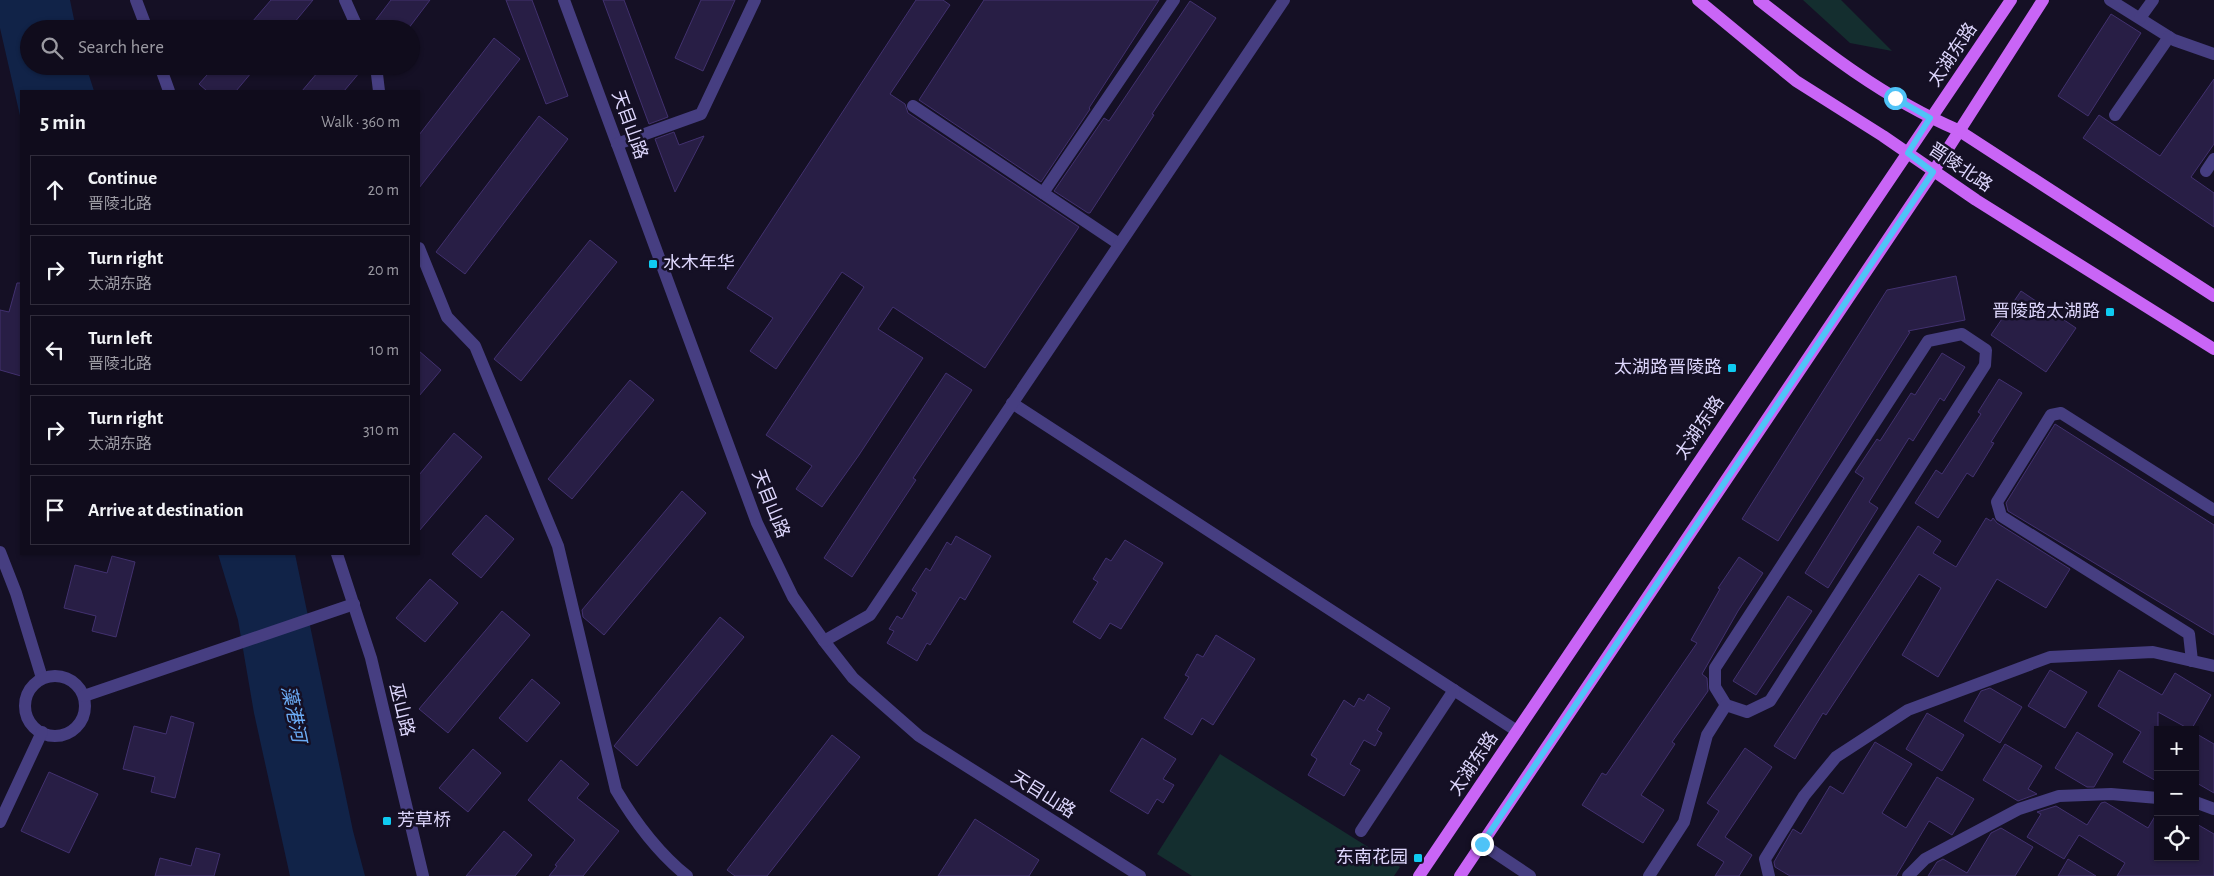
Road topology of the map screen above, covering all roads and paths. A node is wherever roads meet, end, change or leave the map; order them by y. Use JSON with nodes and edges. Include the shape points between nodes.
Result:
{"nodes":[{"id":1,"x":136,"y":0,"type":"edge"},
{"id":2,"x":345,"y":0,"type":"edge"},
{"id":3,"x":564,"y":0,"type":"edge"},
{"id":4,"x":754,"y":0,"type":"edge"},
{"id":5,"x":1174,"y":0,"type":"edge"},
{"id":6,"x":1284,"y":0,"type":"edge"},
{"id":7,"x":1698,"y":0,"type":"edge"},
{"id":8,"x":1758,"y":0,"type":"edge"},
{"id":9,"x":2011,"y":0,"type":"edge"},
{"id":10,"x":2043,"y":0,"type":"edge"},
{"id":11,"x":2110,"y":0,"type":"edge"},
{"id":12,"x":2153,"y":0,"type":"edge"},
{"id":13,"x":2140,"y":18,"type":"junction"},
{"id":14,"x":144,"y":20,"type":"edge"},
{"id":15,"x":354,"y":20,"type":"edge"},
{"id":16,"x":2169,"y":37,"type":"junction"},
{"id":17,"x":2214,"y":54,"type":"edge"},
{"id":18,"x":163,"y":75,"type":"edge"},
{"id":19,"x":377,"y":75,"type":"edge"},
{"id":20,"x":169,"y":90,"type":"edge"},
{"id":21,"x":379,"y":90,"type":"edge"},
{"id":22,"x":913,"y":106,"type":"dead end"},
{"id":23,"x":2115,"y":115,"type":"dead end"},
{"id":24,"x":1930,"y":118,"type":"junction"},
{"id":25,"x":1958,"y":130,"type":"junction"},
{"id":26,"x":617,"y":144,"type":"junction"},
{"id":27,"x":1908,"y":153,"type":"junction"},
{"id":28,"x":2214,"y":159,"type":"edge"},
{"id":29,"x":1933,"y":172,"type":"junction"},
{"id":30,"x":2206,"y":172,"type":"dead end"},
{"id":31,"x":1043,"y":193,"type":"junction"},
{"id":32,"x":1119,"y":244,"type":"junction"},
{"id":33,"x":420,"y":250,"type":"edge"},
{"id":34,"x":2214,"y":296,"type":"edge"},
{"id":35,"x":2214,"y":349,"type":"edge"},
{"id":36,"x":1012,"y":403,"type":"junction"},
{"id":37,"x":2214,"y":510,"type":"edge"},
{"id":38,"x":0,"y":552,"type":"edge"},
{"id":39,"x":338,"y":555,"type":"edge"},
{"id":40,"x":354,"y":604,"type":"junction"},
{"id":41,"x":824,"y":641,"type":"junction"},
{"id":42,"x":2192,"y":661,"type":"junction"},
{"id":43,"x":2214,"y":666,"type":"edge"},
{"id":44,"x":42,"y":678,"type":"junction"},
{"id":45,"x":1454,"y":690,"type":"junction"},
{"id":46,"x":84,"y":696,"type":"junction"},
{"id":47,"x":1726,"y":705,"type":"junction"},
{"id":48,"x":1517,"y":731,"type":"junction"},
{"id":49,"x":42,"y":732,"type":"junction"},
{"id":50,"x":2154,"y":798,"type":"edge"},
{"id":51,"x":2199,"y":803,"type":"edge"},
{"id":52,"x":2214,"y":809,"type":"edge"},
{"id":53,"x":0,"y":822,"type":"edge"},
{"id":54,"x":1361,"y":831,"type":"dead end"},
{"id":55,"x":1482,"y":844,"type":"junction"},
{"id":56,"x":423,"y":876,"type":"edge"},
{"id":57,"x":686,"y":876,"type":"edge"},
{"id":58,"x":1140,"y":876,"type":"edge"},
{"id":59,"x":1419,"y":876,"type":"edge"},
{"id":60,"x":1460,"y":876,"type":"edge"},
{"id":61,"x":1530,"y":876,"type":"edge"},
{"id":62,"x":1649,"y":876,"type":"edge"},
{"id":63,"x":1769,"y":876,"type":"edge"},
{"id":64,"x":1908,"y":876,"type":"edge"}],
"edges":[{"from":1,"to":14,"type":"street"},
{"from":2,"to":15,"type":"street"},
{"from":3,"to":26,"type":"street","name":"天目山路"},
{"from":4,"to":26,"type":"street","via":[[700,114]]},
{"from":5,"to":31,"type":"street"},
{"from":6,"to":32,"type":"street"},
{"from":7,"to":27,"type":"main road","name":"晋陵北路","via":[[1796,81]]},
{"from":8,"to":24,"type":"main road","name":"晋陵北路","via":[[1895,98]]},
{"from":9,"to":24,"type":"main road","name":"太湖东路"},
{"from":10,"to":25,"type":"main road"},
{"from":11,"to":13,"type":"street"},
{"from":12,"to":13,"type":"street"},
{"from":13,"to":16,"type":"street"},
{"from":16,"to":17,"type":"street"},
{"from":16,"to":23,"type":"street"},
{"from":18,"to":20,"type":"street"},
{"from":19,"to":21,"type":"street"},
{"from":22,"to":31,"type":"street"},
{"from":24,"to":25,"type":"main road","name":"晋陵北路"},
{"from":24,"to":27,"type":"main road","name":"太湖东路"},
{"from":25,"to":29,"type":"main road"},
{"from":25,"to":34,"type":"main road","name":"晋陵北路"},
{"from":26,"to":41,"type":"street","name":"天目山路","via":[[757,523],[793,597]]},
{"from":27,"to":29,"type":"main road","name":"晋陵北路"},
{"from":27,"to":48,"type":"main road","name":"太湖东路"},
{"from":28,"to":30,"type":"street"},
{"from":29,"to":35,"type":"main road","name":"晋陵北路"},
{"from":29,"to":55,"type":"main road"},
{"from":31,"to":32,"type":"street"},
{"from":32,"to":36,"type":"street"},
{"from":33,"to":57,"type":"street","via":[[447,317],[475,346],[558,546],[616,790],[637,824]]},
{"from":36,"to":41,"type":"street","via":[[870,615]]},
{"from":36,"to":45,"type":"street"},
{"from":37,"to":42,"type":"street","via":[[2061,413],[2051,414],[1997,502],[2000,516],[2190,634]]},
{"from":38,"to":44,"type":"street"},
{"from":39,"to":40,"type":"street","name":"巫山路"},
{"from":40,"to":46,"type":"street"},
{"from":40,"to":56,"type":"street","name":"巫山路"},
{"from":41,"to":58,"type":"street","name":"天目山路","via":[[853,678],[919,736]]},
{"from":42,"to":43,"type":"street"},
{"from":42,"to":63,"type":"street","via":[[2152,652],[2050,656],[1908,710],[1836,757],[1804,796],[1765,859]]},
{"from":44,"to":46,"type":"street","via":[[62,676],[79,687]]},
{"from":44,"to":49,"type":"street","via":[[30,691],[25,708],[28,719]]},
{"from":45,"to":48,"type":"street"},
{"from":45,"to":54,"type":"street"},
{"from":46,"to":49,"type":"street","via":[[85,709],[72,731],[59,735]]},
{"from":47,"to":47,"type":"street","via":[[1747,712],[1770,701],[1985,365],[1986,350],[1962,334],[1928,341],[1715,668],[1715,687]]},
{"from":47,"to":62,"type":"street","via":[[1707,735],[1684,822]]},
{"from":48,"to":59,"type":"main road","name":"太湖东路"},
{"from":49,"to":53,"type":"street"},
{"from":50,"to":64,"type":"street","via":[[2111,794],[2051,798],[2019,809],[1925,859]]},
{"from":51,"to":52,"type":"street"},
{"from":55,"to":60,"type":"main road"},
{"from":55,"to":61,"type":"street"}]}
